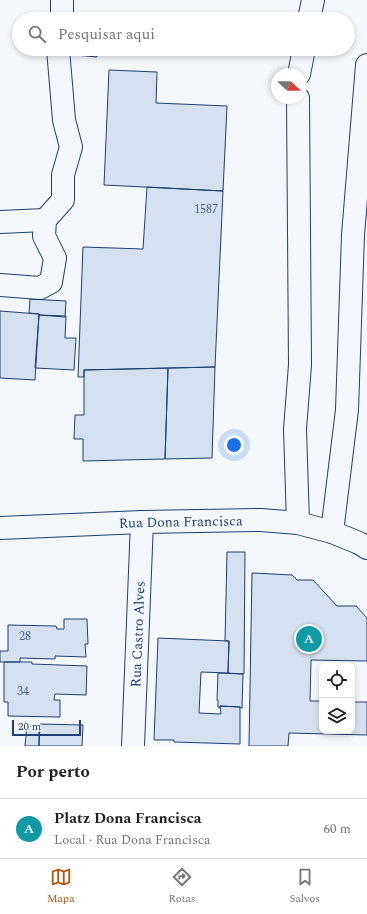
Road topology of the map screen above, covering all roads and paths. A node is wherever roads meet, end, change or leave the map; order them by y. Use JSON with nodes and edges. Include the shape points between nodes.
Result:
{"nodes":[{"id":1,"x":62,"y":0,"type":"edge"},
{"id":2,"x":312,"y":0,"type":"edge"},
{"id":3,"x":62,"y":12,"type":"edge"},
{"id":4,"x":310,"y":12,"type":"edge"},
{"id":5,"x":59,"y":56,"type":"edge"},
{"id":6,"x":303,"y":56,"type":"edge"},
{"id":7,"x":367,"y":65,"type":"edge"},
{"id":8,"x":301,"y":68,"type":"edge"},
{"id":9,"x":298,"y":104,"type":"edge"},
{"id":10,"x":45,"y":220,"type":"junction"},
{"id":11,"x":0,"y":222,"type":"edge"},
{"id":12,"x":0,"y":285,"type":"edge"},
{"id":13,"x":142,"y":522,"type":"junction"},
{"id":14,"x":298,"y":523,"type":"junction"},
{"id":15,"x":0,"y":528,"type":"edge"},
{"id":16,"x":332,"y":532,"type":"junction"},
{"id":17,"x":364,"y":547,"type":"edge"},
{"id":18,"x":133,"y":746,"type":"edge"}],
"edges":[{"from":1,"to":3,"type":"main road"},
{"from":2,"to":4,"type":"main road"},
{"from":5,"to":10,"type":"main road","via":[[64,120],[72,147],[63,175],[63,200]]},
{"from":6,"to":8,"type":"main road"},
{"from":7,"to":16,"type":"main road","via":[[353,235],[347,410]]},
{"from":9,"to":14,"type":"main road","via":[[300,365],[295,428]]},
{"from":10,"to":11,"type":"main road"},
{"from":10,"to":12,"type":"main road","via":[[44,236],[55,258],[51,282],[40,288]]},
{"from":13,"to":14,"type":"main road","name":"Rua Dona Francisca","via":[[261,520]]},
{"from":13,"to":15,"type":"main road","name":"Rua Dona Francisca"},
{"from":13,"to":18,"type":"main road","name":"Rua Castro Alves"},
{"from":14,"to":16,"type":"main road","name":"Rua Dona Francisca"},
{"from":16,"to":17,"type":"main road","name":"Rua Dona Francisca"}]}
